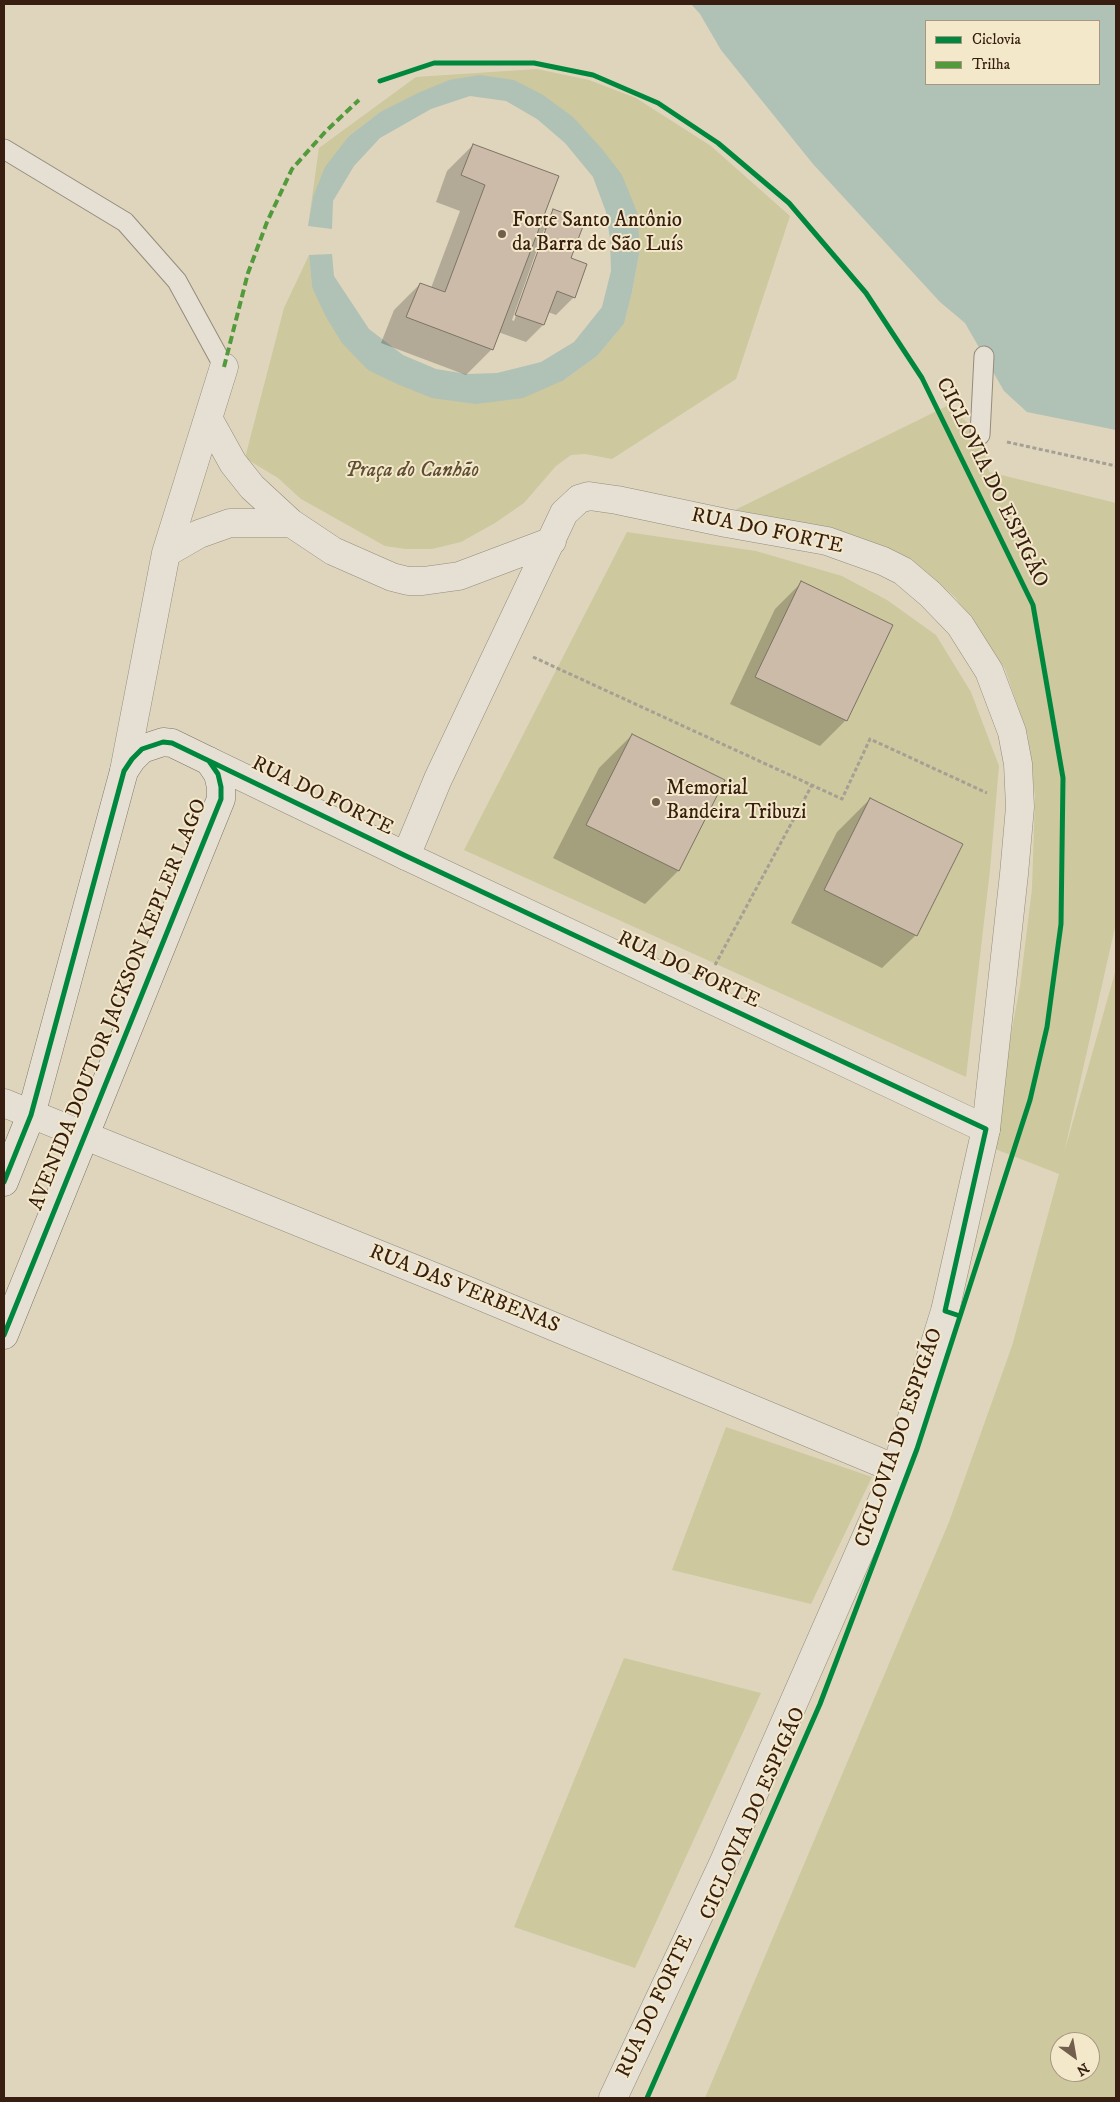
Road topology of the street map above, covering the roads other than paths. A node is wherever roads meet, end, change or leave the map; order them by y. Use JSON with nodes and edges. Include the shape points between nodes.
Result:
{"nodes":[{"id":1,"x":4,"y":148,"type":"edge"},
{"id":2,"x":984,"y":356,"type":"dead end"},
{"id":3,"x":224,"y":367,"type":"joint"},
{"id":4,"x":208,"y":418,"type":"junction"},
{"id":5,"x":980,"y":435,"type":"road end"},
{"id":6,"x":291,"y":523,"type":"junction"},
{"id":7,"x":552,"y":541,"type":"junction"},
{"id":8,"x":166,"y":553,"type":"junction"},
{"id":9,"x":209,"y":761,"type":"junction"},
{"id":10,"x":124,"y":771,"type":"junction"},
{"id":11,"x":406,"y":856,"type":"junction"},
{"id":12,"x":4,"y":1103,"type":"edge"},
{"id":13,"x":31,"y":1115,"type":"junction"},
{"id":14,"x":986,"y":1129,"type":"junction"},
{"id":15,"x":83,"y":1137,"type":"junction"},
{"id":16,"x":4,"y":1182,"type":"edge"},
{"id":17,"x":4,"y":1335,"type":"edge"},
{"id":18,"x":896,"y":1469,"type":"junction"},
{"id":19,"x":613,"y":2098,"type":"edge"}],
"edges":[{"from":1,"to":3,"type":"lane","via":[[125,222],[177,281]]},
{"from":2,"to":5,"type":"lane"},
{"from":3,"to":4,"type":"street","name":"AVENIDA DOUTOR JACKSON KEPLER LAGO"},
{"from":4,"to":6,"type":"street","via":[[233,463]]},
{"from":4,"to":8,"type":"street","name":"AVENIDA DOUTOR JACKSON KEPLER LAGO"},
{"from":6,"to":7,"type":"street","via":[[333,551],[408,581],[459,576]]},
{"from":6,"to":8,"type":"street","via":[[230,523],[199,534]]},
{"from":7,"to":11,"type":"street","name":"RUA DO FORTE","via":[[438,779]]},
{"from":7,"to":14,"type":"street","name":"RUA DO FORTE","via":[[564,514],[579,499],[589,496],[827,541],[903,571],[960,625],[989,671],[1012,732],[1018,764],[1020,807]]},
{"from":8,"to":10,"type":"street","name":"AVENIDA DOUTOR JACKSON KEPLER LAGO"},
{"from":9,"to":10,"type":"street","name":"AVENIDA DOUTOR JACKSON KEPLER LAGO","via":[[172,743],[163,742],[142,749]]},
{"from":9,"to":11,"type":"street","name":"RUA DO FORTE"},
{"from":9,"to":15,"type":"street","name":"AVENIDA DOUTOR JACKSON KEPLER LAGO","via":[[218,774],[221,798]]},
{"from":10,"to":13,"type":"street","name":"AVENIDA DOUTOR JACKSON KEPLER LAGO"},
{"from":11,"to":14,"type":"street","name":"RUA DO FORTE"},
{"from":12,"to":13,"type":"street","name":"RUA DAS VERBENAS"},
{"from":13,"to":15,"type":"street","name":"RUA DAS VERBENAS"},
{"from":13,"to":16,"type":"street","name":"AVENIDA DOUTOR JACKSON KEPLER LAGO"},
{"from":14,"to":18,"type":"street","name":"RUA DO FORTE","via":[[945,1311]]},
{"from":15,"to":17,"type":"street","name":"AVENIDA DOUTOR JACKSON KEPLER LAGO"},
{"from":15,"to":18,"type":"street","name":"RUA DAS VERBENAS","via":[[442,1280]]},
{"from":18,"to":19,"type":"street","name":"RUA DO FORTE","via":[[722,1866]]}]}
